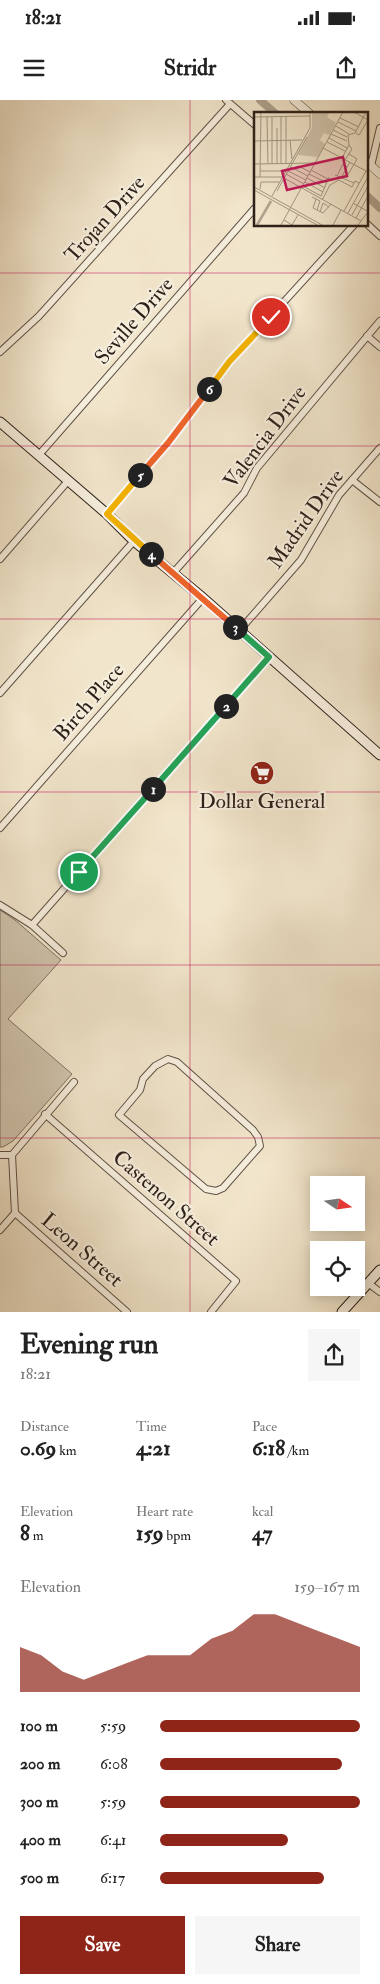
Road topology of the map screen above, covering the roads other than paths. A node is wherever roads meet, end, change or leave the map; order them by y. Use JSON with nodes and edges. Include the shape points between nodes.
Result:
{"nodes":[{"id":1,"x":294,"y":100,"type":"edge"},
{"id":2,"x":228,"y":102,"type":"edge"},
{"id":3,"x":308,"y":112,"type":"edge"},
{"id":4,"x":254,"y":124,"type":"edge"},
{"id":5,"x":380,"y":128,"type":"edge"},
{"id":6,"x":369,"y":164,"type":"edge"},
{"id":7,"x":380,"y":174,"type":"edge"},
{"id":8,"x":254,"y":209,"type":"edge"},
{"id":9,"x":368,"y":225,"type":"edge"},
{"id":10,"x":353,"y":226,"type":"edge"},
{"id":11,"x":380,"y":236,"type":"edge"},
{"id":12,"x":380,"y":321,"type":"edge"},
{"id":13,"x":367,"y":336,"type":"junction"},
{"id":14,"x":380,"y":347,"type":"edge"},
{"id":15,"x":0,"y":352,"type":"edge"},
{"id":16,"x":1,"y":424,"type":"edge"},
{"id":17,"x":380,"y":448,"type":"edge"},
{"id":18,"x":38,"y":456,"type":"junction"},
{"id":19,"x":352,"y":480,"type":"junction"},
{"id":20,"x":68,"y":481,"type":"junction"},
{"id":21,"x":380,"y":502,"type":"edge"},
{"id":22,"x":107,"y":514,"type":"junction"},
{"id":23,"x":134,"y":541,"type":"junction"},
{"id":24,"x":0,"y":559,"type":"edge"},
{"id":25,"x":174,"y":572,"type":"junction"},
{"id":26,"x":203,"y":598,"type":"junction"},
{"id":27,"x":239,"y":631,"type":"junction"},
{"id":28,"x":269,"y":657,"type":"junction"},
{"id":29,"x":0,"y":693,"type":"edge"},
{"id":30,"x":380,"y":755,"type":"edge"},
{"id":31,"x":0,"y":828,"type":"edge"},
{"id":32,"x":0,"y":905,"type":"edge"},
{"id":33,"x":32,"y":925,"type":"junction"},
{"id":34,"x":63,"y":954,"type":"dead end"},
{"id":35,"x":74,"y":1082,"type":"dead end"},
{"id":36,"x":45,"y":1114,"type":"junction"},
{"id":37,"x":119,"y":1115,"type":"joint"},
{"id":38,"x":0,"y":1155,"type":"edge"},
{"id":39,"x":12,"y":1155,"type":"junction"},
{"id":40,"x":15,"y":1213,"type":"junction"},
{"id":41,"x":0,"y":1230,"type":"edge"},
{"id":42,"x":380,"y":1270,"type":"edge"},
{"id":43,"x":368,"y":1283,"type":"junction"},
{"id":44,"x":380,"y":1292,"type":"edge"},
{"id":45,"x":127,"y":1312,"type":"edge"},
{"id":46,"x":211,"y":1312,"type":"edge"},
{"id":47,"x":342,"y":1312,"type":"edge"}],
"edges":[{"from":1,"to":3,"type":"street"},
{"from":2,"to":4,"type":"street"},
{"from":2,"to":15,"type":"street","name":"Trojan Drive","via":[[40,316]]},
{"from":5,"to":6,"type":"street"},
{"from":6,"to":7,"type":"street"},
{"from":8,"to":18,"type":"street","name":"Seville Drive"},
{"from":9,"to":11,"type":"street"},
{"from":10,"to":22,"type":"street","via":[[229,362],[168,443]]},
{"from":12,"to":13,"type":"street","name":"Valencia Drive"},
{"from":13,"to":14,"type":"street"},
{"from":13,"to":25,"type":"street","name":"Valencia Drive","via":[[257,468],[244,493]]},
{"from":16,"to":18,"type":"main road"},
{"from":17,"to":19,"type":"street","name":"Madrid Drive"},
{"from":18,"to":20,"type":"main road"},
{"from":19,"to":21,"type":"street"},
{"from":19,"to":27,"type":"street","name":"Madrid Drive","via":[[301,560]]},
{"from":20,"to":22,"type":"main road"},
{"from":20,"to":24,"type":"street"},
{"from":22,"to":23,"type":"main road"},
{"from":23,"to":25,"type":"main road"},
{"from":23,"to":29,"type":"street"},
{"from":25,"to":26,"type":"main road"},
{"from":26,"to":27,"type":"main road"},
{"from":26,"to":31,"type":"street","name":"Birch Place"},
{"from":27,"to":28,"type":"main road"},
{"from":28,"to":30,"type":"main road"},
{"from":28,"to":33,"type":"street"},
{"from":32,"to":33,"type":"street"},
{"from":33,"to":34,"type":"street"},
{"from":35,"to":36,"type":"street"},
{"from":36,"to":39,"type":"street"},
{"from":36,"to":46,"type":"street","name":"Castenon Street","via":[[236,1281]]},
{"from":37,"to":37,"type":"street","via":[[140,1090],[143,1079],[155,1066],[168,1060],[177,1062],[253,1130],[260,1146],[223,1188],[216,1191],[206,1189]]},
{"from":38,"to":39,"type":"street"},
{"from":39,"to":40,"type":"street"},
{"from":40,"to":41,"type":"street"},
{"from":40,"to":45,"type":"street","name":"Leon Street"},
{"from":42,"to":43,"type":"main road"},
{"from":43,"to":44,"type":"street"},
{"from":43,"to":47,"type":"main road"}]}
